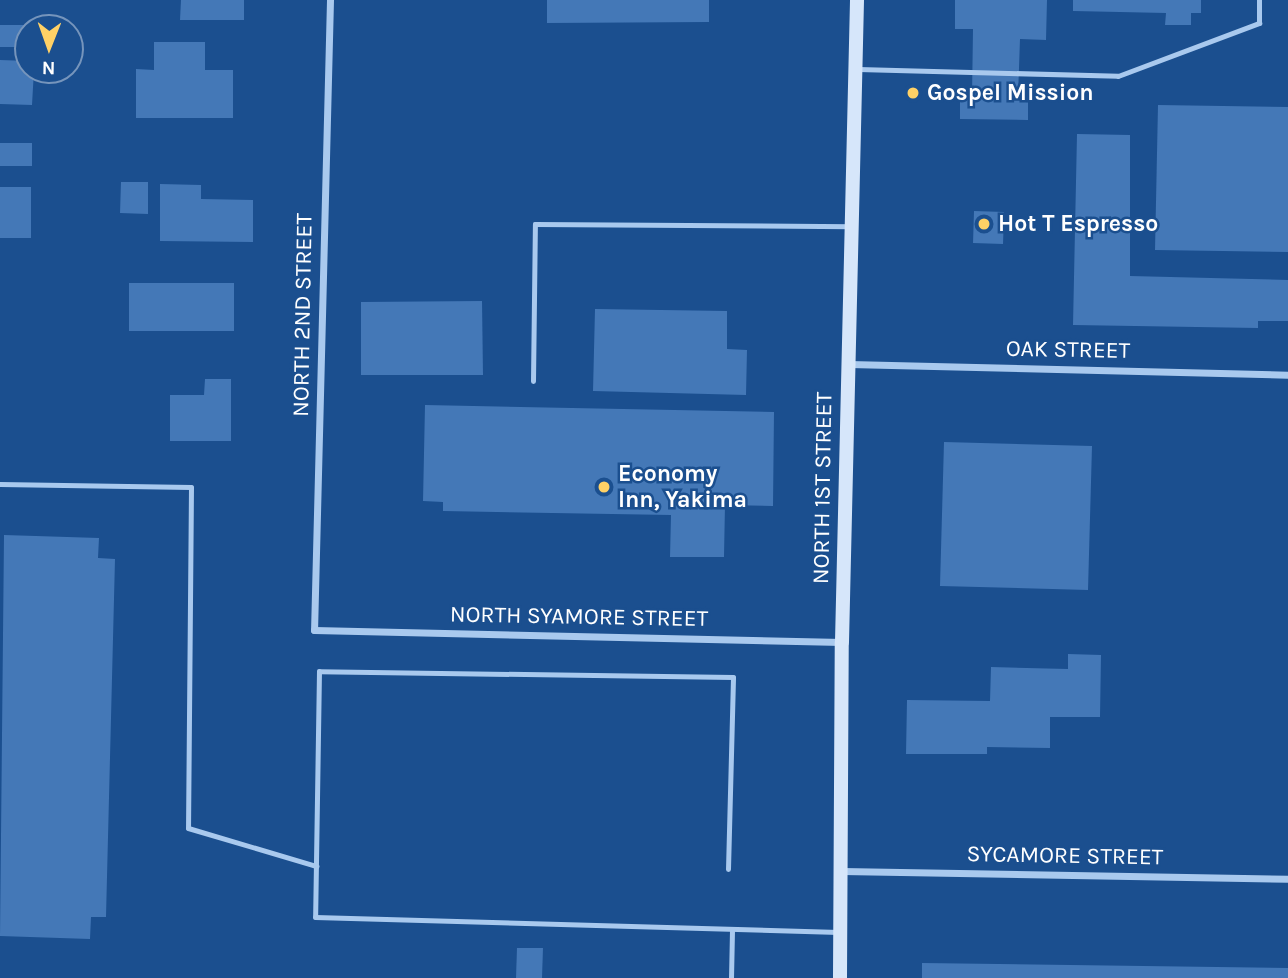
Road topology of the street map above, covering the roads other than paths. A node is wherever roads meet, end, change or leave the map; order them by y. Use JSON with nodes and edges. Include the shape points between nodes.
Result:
{"nodes":[{"id":1,"x":330,"y":0,"type":"edge"},
{"id":2,"x":857,"y":0,"type":"edge"},
{"id":3,"x":1259,"y":0,"type":"edge"},
{"id":4,"x":855,"y":69,"type":"junction"},
{"id":5,"x":851,"y":226,"type":"junction"},
{"id":6,"x":848,"y":365,"type":"junction"},
{"id":7,"x":1288,"y":375,"type":"edge"},
{"id":8,"x":533,"y":381,"type":"dead end"},
{"id":9,"x":0,"y":484,"type":"edge"},
{"id":10,"x":314,"y":630,"type":"joint"},
{"id":11,"x":842,"y":642,"type":"junction"},
{"id":12,"x":316,"y":866,"type":"junction"},
{"id":13,"x":728,"y":869,"type":"dead end"},
{"id":14,"x":842,"y":871,"type":"junction"},
{"id":15,"x":1288,"y":880,"type":"edge"},
{"id":16,"x":732,"y":929,"type":"junction"},
{"id":17,"x":842,"y":932,"type":"junction"},
{"id":18,"x":731,"y":978,"type":"edge"},
{"id":19,"x":840,"y":978,"type":"edge"}],
"edges":[{"from":1,"to":10,"type":"street","name":"NORTH 2ND STREET"},
{"from":2,"to":4,"type":"main road","name":"NORTH 1ST STREET"},
{"from":3,"to":4,"type":"lane","via":[[1259,23],[1118,76]]},
{"from":4,"to":5,"type":"main road","name":"NORTH 1ST STREET"},
{"from":5,"to":6,"type":"main road","name":"NORTH 1ST STREET"},
{"from":5,"to":8,"type":"lane","via":[[536,223]]},
{"from":6,"to":7,"type":"street","name":"OAK STREET"},
{"from":6,"to":11,"type":"main road","name":"NORTH 1ST STREET"},
{"from":9,"to":12,"type":"lane","via":[[191,487],[188,828]]},
{"from":10,"to":11,"type":"street","name":"NORTH SYAMORE STREET"},
{"from":11,"to":14,"type":"main road","name":"NORTH 1ST STREET"},
{"from":12,"to":13,"type":"lane","via":[[319,671],[733,677]]},
{"from":12,"to":16,"type":"lane","via":[[315,917]]},
{"from":14,"to":15,"type":"street","name":"SYCAMORE STREET"},
{"from":14,"to":17,"type":"main road","name":"NORTH 1ST STREET"},
{"from":16,"to":17,"type":"lane"},
{"from":16,"to":18,"type":"lane"},
{"from":17,"to":19,"type":"main road","name":"NORTH 1ST STREET"}]}
